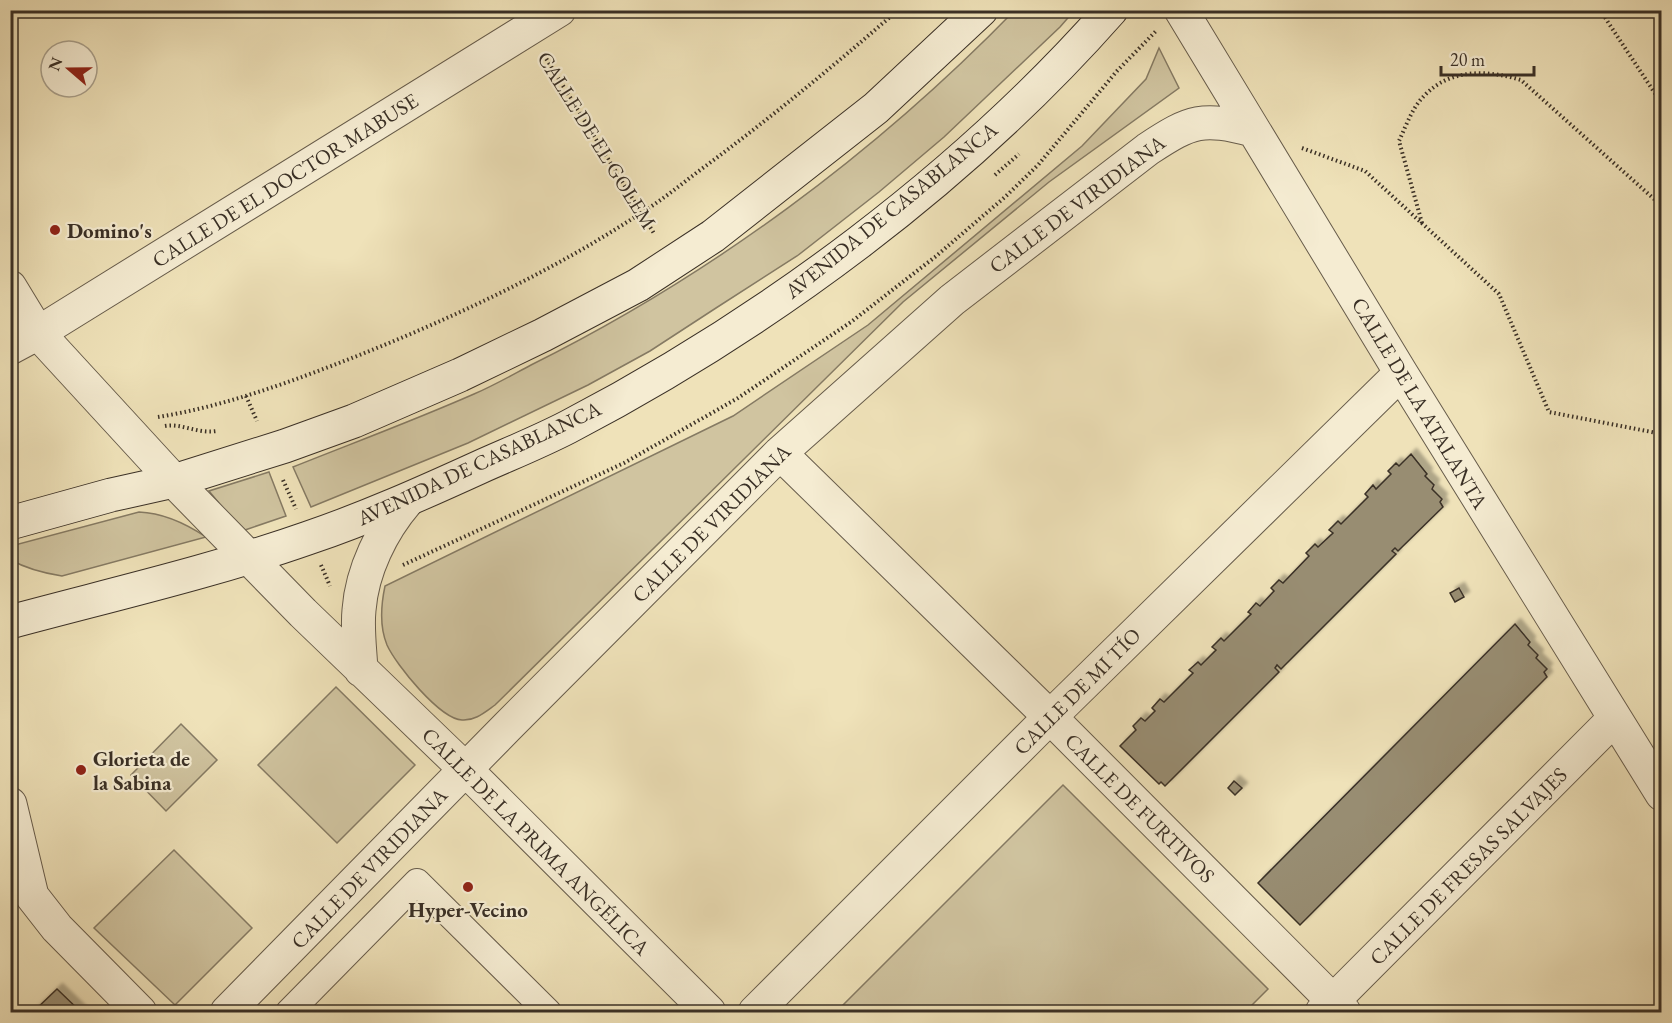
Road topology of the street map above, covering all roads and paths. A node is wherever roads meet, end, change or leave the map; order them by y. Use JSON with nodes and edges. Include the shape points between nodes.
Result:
{"nodes":[{"id":1,"x":559,"y":10,"type":"edge"},
{"id":2,"x":898,"y":10,"type":"edge"},
{"id":3,"x":981,"y":10,"type":"edge"},
{"id":4,"x":1111,"y":10,"type":"edge"},
{"id":5,"x":1180,"y":10,"type":"edge"},
{"id":6,"x":1600,"y":10,"type":"edge"},
{"id":7,"x":523,"y":20,"type":"edge"},
{"id":8,"x":1662,"y":104,"type":"edge"},
{"id":9,"x":1253,"y":130,"type":"junction"},
{"id":10,"x":1298,"y":147,"type":"dead end"},
{"id":11,"x":1662,"y":206,"type":"edge"},
{"id":12,"x":641,"y":213,"type":"junction"},
{"id":13,"x":1422,"y":224,"type":"junction"},
{"id":14,"x":658,"y":240,"type":"dead end"},
{"id":15,"x":10,"y":287,"type":"edge"},
{"id":16,"x":25,"y":340,"type":"edge"},
{"id":17,"x":1401,"y":373,"type":"junction"},
{"id":18,"x":246,"y":396,"type":"junction"},
{"id":19,"x":267,"y":418,"type":"dead end"},
{"id":20,"x":257,"y":421,"type":"junction"},
{"id":21,"x":249,"y":424,"type":"dead end"},
{"id":22,"x":222,"y":430,"type":"dead end"},
{"id":23,"x":146,"y":431,"type":"junction"},
{"id":24,"x":1662,"y":434,"type":"edge"},
{"id":25,"x":270,"y":451,"type":"junction"},
{"id":26,"x":780,"y":453,"type":"junction"},
{"id":27,"x":174,"y":481,"type":"junction"},
{"id":28,"x":407,"y":501,"type":"junction"},
{"id":29,"x":10,"y":523,"type":"edge"},
{"id":30,"x":309,"y":538,"type":"junction"},
{"id":31,"x":250,"y":557,"type":"junction"},
{"id":32,"x":330,"y":586,"type":"dead end"},
{"id":33,"x":10,"y":621,"type":"edge"},
{"id":34,"x":361,"y":670,"type":"junction"},
{"id":35,"x":1050,"y":717,"type":"junction"},
{"id":36,"x":1614,"y":719,"type":"junction"},
{"id":37,"x":465,"y":769,"type":"junction"},
{"id":38,"x":1662,"y":794,"type":"edge"},
{"id":39,"x":10,"y":804,"type":"edge"},
{"id":40,"x":21,"y":887,"type":"edge"},
{"id":41,"x":1333,"y":1009,"type":"edge"},
{"id":42,"x":140,"y":1012,"type":"edge"},
{"id":43,"x":227,"y":1012,"type":"edge"},
{"id":44,"x":289,"y":1012,"type":"edge"},
{"id":45,"x":548,"y":1012,"type":"edge"},
{"id":46,"x":709,"y":1012,"type":"edge"},
{"id":47,"x":755,"y":1012,"type":"edge"}],
"edges":[{"from":1,"to":7,"type":"street","name":"CALLE DE EL DOCTOR MABUSE"},
{"from":2,"to":12,"type":"path","via":[[760,125]]},
{"from":3,"to":25,"type":"street","via":[[876,108],[713,236],[638,285],[460,375],[354,421]]},
{"from":4,"to":28,"type":"street","name":"AVENIDA DE CASABLANCA","via":[[1027,99],[922,191],[817,275],[693,356],[567,428]]},
{"from":5,"to":9,"type":"street","name":"CALLE DE LA ATALANTA"},
{"from":6,"to":8,"type":"path"},
{"from":7,"to":12,"type":"path","name":"CALLE DE EL GOLEM"},
{"from":7,"to":16,"type":"street","name":"CALLE DE EL DOCTOR MABUSE"},
{"from":9,"to":17,"type":"street","name":"CALLE DE LA ATALANTA"},
{"from":9,"to":26,"type":"street","name":"CALLE DE VIRIDIANA","via":[[1206,122],[1190,125],[1148,149],[952,300]]},
{"from":10,"to":13,"type":"path","via":[[1365,171]]},
{"from":11,"to":13,"type":"path","via":[[1521,80],[1475,72],[1445,81],[1424,96],[1399,141]]},
{"from":12,"to":14,"type":"path","name":"CALLE DE EL GOLEM"},
{"from":12,"to":18,"type":"path","via":[[549,268],[422,330]]},
{"from":13,"to":24,"type":"path","via":[[1499,294],[1549,412]]},
{"from":15,"to":16,"type":"street","name":"CALLE DE LA PRIMA ANGÉLICA"},
{"from":16,"to":23,"type":"street","name":"CALLE DE LA PRIMA ANGÉLICA"},
{"from":17,"to":35,"type":"street","name":"CALLE DE MI TÍO"},
{"from":17,"to":36,"type":"street","name":"CALLE DE LA ATALANTA"},
{"from":18,"to":20,"type":"path"},
{"from":18,"to":23,"type":"path","via":[[190,411]]},
{"from":19,"to":20,"type":"path"},
{"from":20,"to":21,"type":"path"},
{"from":20,"to":25,"type":"path"},
{"from":22,"to":23,"type":"path","via":[[198,433],[169,425]]},
{"from":23,"to":27,"type":"street","name":"CALLE DE LA PRIMA ANGÉLICA"},
{"from":25,"to":27,"type":"street"},
{"from":25,"to":30,"type":"path"},
{"from":26,"to":35,"type":"street","name":"CALLE DE FURTIVOS"},
{"from":26,"to":37,"type":"street","name":"CALLE DE VIRIDIANA"},
{"from":27,"to":29,"type":"street"},
{"from":27,"to":31,"type":"street","name":"CALLE DE LA PRIMA ANGÉLICA"},
{"from":28,"to":30,"type":"street","name":"AVENIDA DE CASABLANCA"},
{"from":28,"to":34,"type":"street","via":[[393,517],[373,556],[361,591]]},
{"from":30,"to":31,"type":"street","name":"AVENIDA DE CASABLANCA"},
{"from":30,"to":32,"type":"path"},
{"from":31,"to":33,"type":"street","name":"AVENIDA DE CASABLANCA"},
{"from":31,"to":34,"type":"street","name":"CALLE DE LA PRIMA ANGÉLICA"},
{"from":34,"to":37,"type":"street","name":"CALLE DE LA PRIMA ANGÉLICA"},
{"from":35,"to":41,"type":"street","name":"CALLE DE FURTIVOS"},
{"from":35,"to":47,"type":"street","name":"CALLE DE MI TÍO"},
{"from":36,"to":38,"type":"street","name":"CALLE DE LA ATALANTA"},
{"from":36,"to":41,"type":"street","name":"CALLE DE FRESAS SALVAJES"},
{"from":37,"to":43,"type":"street","name":"CALLE DE VIRIDIANA"},
{"from":37,"to":46,"type":"street","name":"CALLE DE LA PRIMA ANGÉLICA"},
{"from":39,"to":40,"type":"street"},
{"from":40,"to":42,"type":"street"},
{"from":44,"to":45,"type":"street","via":[[417,882]]}]}
